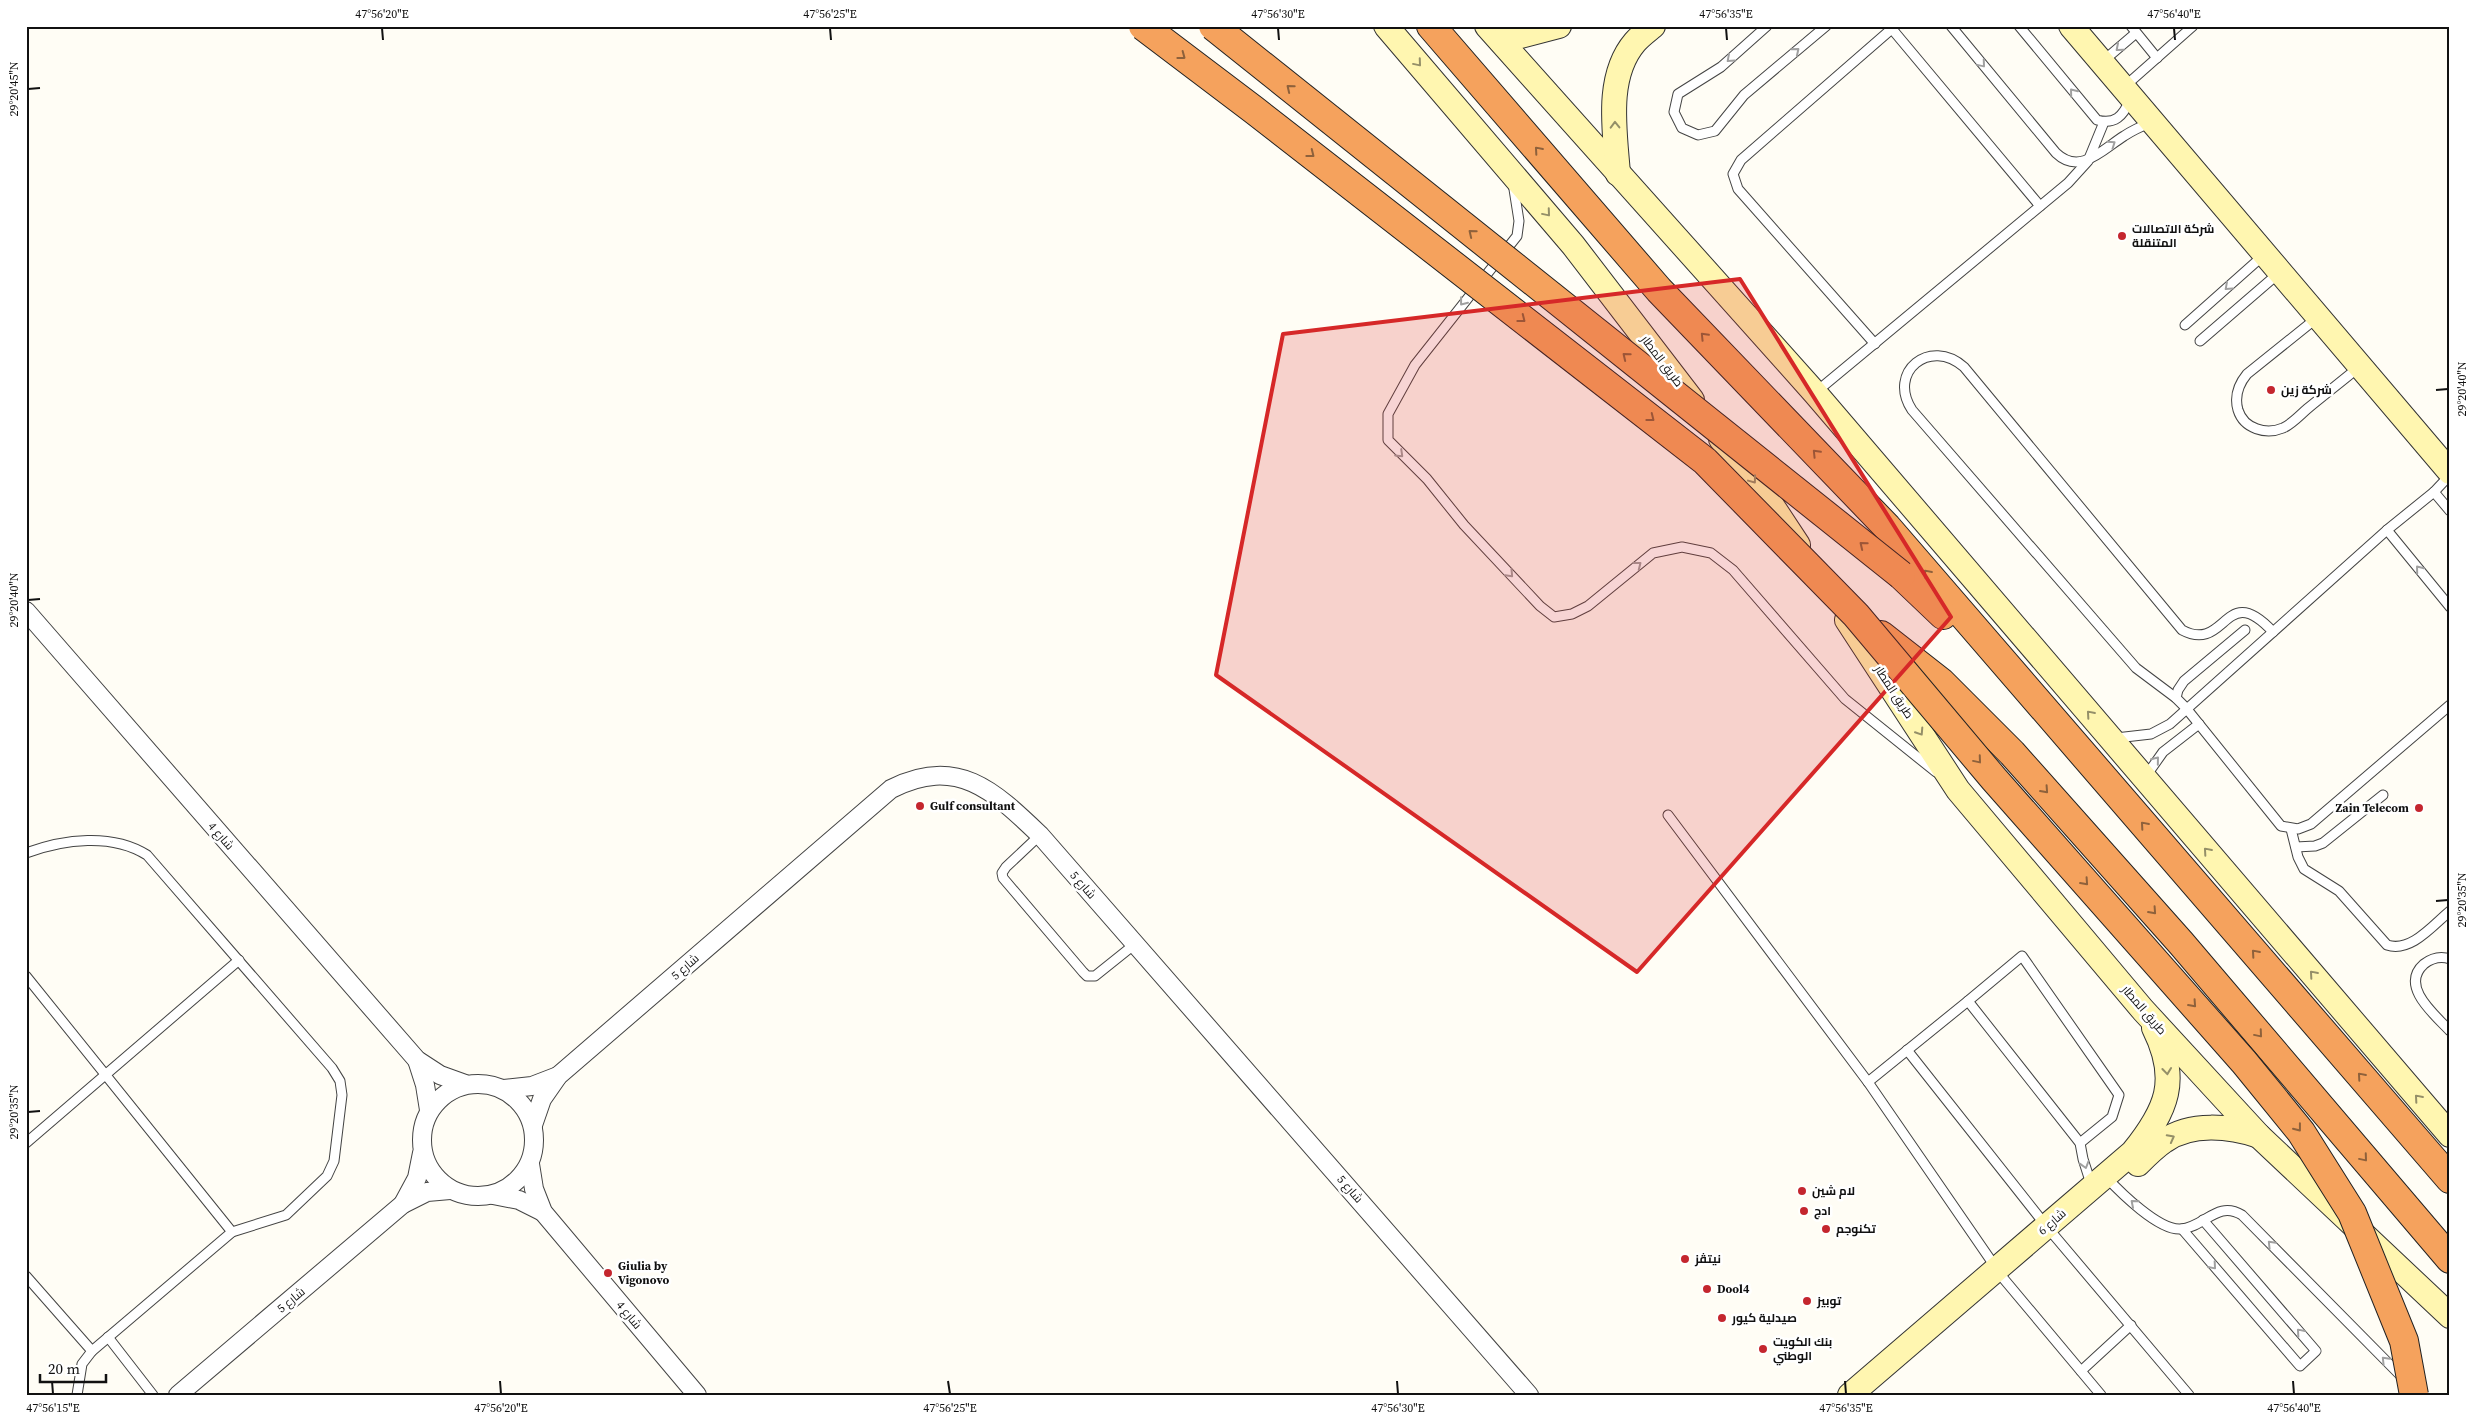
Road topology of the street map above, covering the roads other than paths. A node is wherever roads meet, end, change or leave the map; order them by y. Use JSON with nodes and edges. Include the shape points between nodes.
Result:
{"nodes":[{"id":1,"x":1143,"y":26,"type":"edge"},
{"id":2,"x":1213,"y":26,"type":"edge"},
{"id":3,"x":1386,"y":26,"type":"edge"},
{"id":4,"x":1431,"y":26,"type":"edge"},
{"id":5,"x":1559,"y":26,"type":"edge"},
{"id":6,"x":1633,"y":26,"type":"edge"},
{"id":7,"x":1647,"y":26,"type":"edge"},
{"id":8,"x":1653,"y":26,"type":"edge"},
{"id":9,"x":1767,"y":26,"type":"edge"},
{"id":10,"x":1826,"y":26,"type":"edge"},
{"id":11,"x":1951,"y":26,"type":"edge"},
{"id":12,"x":2019,"y":26,"type":"edge"},
{"id":13,"x":2071,"y":26,"type":"edge"},
{"id":14,"x":2193,"y":26,"type":"edge"},
{"id":15,"x":1894,"y":27,"type":"edge"},
{"id":16,"x":2134,"y":29,"type":"edge"},
{"id":17,"x":1494,"y":34,"type":"edge"},
{"id":18,"x":2157,"y":58,"type":"junction"},
{"id":19,"x":2102,"y":63,"type":"junction"},
{"id":20,"x":2127,"y":93,"type":"junction"},
{"id":21,"x":2104,"y":122,"type":"junction"},
{"id":22,"x":2152,"y":122,"type":"junction"},
{"id":23,"x":2088,"y":161,"type":"junction"},
{"id":24,"x":1510,"y":168,"type":"junction"},
{"id":25,"x":1618,"y":174,"type":"junction"},
{"id":26,"x":2040,"y":206,"type":"junction"},
{"id":27,"x":2265,"y":254,"type":"junction"},
{"id":28,"x":2280,"y":272,"type":"junction"},
{"id":29,"x":2318,"y":317,"type":"junction"},
{"id":30,"x":2185,"y":325,"type":"dead end"},
{"id":31,"x":2200,"y":341,"type":"dead end"},
{"id":32,"x":1875,"y":344,"type":"junction"},
{"id":33,"x":2359,"y":366,"type":"junction"},
{"id":34,"x":1815,"y":393,"type":"junction"},
{"id":35,"x":2450,"y":474,"type":"edge"},
{"id":36,"x":2434,"y":492,"type":"junction"},
{"id":37,"x":2450,"y":511,"type":"edge"},
{"id":38,"x":2387,"y":530,"type":"junction"},
{"id":39,"x":2450,"y":607,"type":"edge"},
{"id":40,"x":26,"y":611,"type":"edge"},
{"id":41,"x":1856,"y":615,"type":"junction"},
{"id":42,"x":2245,"y":630,"type":"dead end"},
{"id":43,"x":2272,"y":632,"type":"junction"},
{"id":44,"x":2176,"y":698,"type":"junction"},
{"id":45,"x":2450,"y":705,"type":"edge"},
{"id":46,"x":2186,"y":708,"type":"junction"},
{"id":47,"x":2050,"y":716,"type":"junction"},
{"id":48,"x":2199,"y":724,"type":"junction"},
{"id":49,"x":2110,"y":737,"type":"junction"},
{"id":50,"x":2145,"y":778,"type":"junction"},
{"id":51,"x":1958,"y":790,"type":"junction"},
{"id":52,"x":2383,"y":795,"type":"dead end"},
{"id":53,"x":1668,"y":815,"type":"dead end"},
{"id":54,"x":2291,"y":829,"type":"junction"},
{"id":55,"x":1040,"y":835,"type":"junction"},
{"id":56,"x":2296,"y":846,"type":"junction"},
{"id":57,"x":26,"y":852,"type":"edge"},
{"id":58,"x":2450,"y":911,"type":"edge"},
{"id":59,"x":1135,"y":944,"type":"junction"},
{"id":60,"x":2450,"y":959,"type":"edge"},
{"id":61,"x":239,"y":960,"type":"junction"},
{"id":62,"x":26,"y":976,"type":"edge"},
{"id":63,"x":1968,"y":1001,"type":"junction"},
{"id":64,"x":2143,"y":1010,"type":"junction"},
{"id":65,"x":2450,"y":1031,"type":"edge"},
{"id":66,"x":1907,"y":1050,"type":"junction"},
{"id":67,"x":416,"y":1060,"type":"junction"},
{"id":68,"x":106,"y":1075,"type":"junction"},
{"id":69,"x":558,"y":1076,"type":"junction"},
{"id":70,"x":1868,"y":1082,"type":"junction"},
{"id":71,"x":465,"y":1084,"type":"junction"},
{"id":72,"x":504,"y":1089,"type":"junction"},
{"id":73,"x":429,"y":1110,"type":"junction"},
{"id":74,"x":533,"y":1125,"type":"junction"},
{"id":75,"x":2450,"y":1135,"type":"edge"},
{"id":76,"x":2259,"y":1136,"type":"junction"},
{"id":77,"x":26,"y":1143,"type":"edge"},
{"id":78,"x":2080,"y":1143,"type":"junction"},
{"id":79,"x":422,"y":1153,"type":"junction"},
{"id":80,"x":530,"y":1164,"type":"junction"},
{"id":81,"x":2450,"y":1179,"type":"edge"},
{"id":82,"x":2104,"y":1183,"type":"junction"},
{"id":83,"x":450,"y":1190,"type":"junction"},
{"id":84,"x":493,"y":1195,"type":"junction"},
{"id":85,"x":403,"y":1204,"type":"junction"},
{"id":86,"x":543,"y":1212,"type":"junction"},
{"id":87,"x":2203,"y":1220,"type":"junction"},
{"id":88,"x":2182,"y":1229,"type":"junction"},
{"id":89,"x":2050,"y":1231,"type":"junction"},
{"id":90,"x":232,"y":1232,"type":"junction"},
{"id":91,"x":2450,"y":1259,"type":"edge"},
{"id":92,"x":1999,"y":1273,"type":"junction"},
{"id":93,"x":26,"y":1276,"type":"edge"},
{"id":94,"x":2450,"y":1316,"type":"edge"},
{"id":95,"x":2131,"y":1325,"type":"junction"},
{"id":96,"x":108,"y":1337,"type":"junction"},
{"id":97,"x":92,"y":1351,"type":"junction"},
{"id":98,"x":2081,"y":1370,"type":"junction"},
{"id":99,"x":77,"y":1395,"type":"edge"},
{"id":100,"x":153,"y":1395,"type":"edge"},
{"id":101,"x":178,"y":1395,"type":"edge"},
{"id":102,"x":696,"y":1395,"type":"edge"},
{"id":103,"x":1529,"y":1395,"type":"edge"},
{"id":104,"x":1850,"y":1395,"type":"edge"},
{"id":105,"x":1866,"y":1395,"type":"edge"},
{"id":106,"x":2101,"y":1395,"type":"edge"},
{"id":107,"x":2189,"y":1395,"type":"edge"},
{"id":108,"x":2414,"y":1395,"type":"edge"},
{"id":109,"x":2419,"y":1395,"type":"edge"}],
"edges":[{"from":1,"to":41,"type":"highway","one_way":true,"bridge":true,"via":[[1705,461]]},
{"from":47,"to":2,"type":"highway","one_way":true,"bridge":true,"via":[[1901,576]]},
{"from":3,"to":24,"type":"main road","name":"طريق المطار","one_way":true},
{"from":47,"to":4,"type":"highway","one_way":true,"via":[[1887,526],[1659,290]]},
{"from":5,"to":17,"type":"main road"},
{"from":6,"to":7,"type":"main road"},
{"from":25,"to":8,"type":"main road","one_way":true,"via":[[1614,128],[1617,79],[1635,42]]},
{"from":9,"to":10,"type":"lane","one_way":true,"via":[[1721,67],[1678,94],[1674,112],[1682,128],[1698,136],[1716,131],[1744,95]]},
{"from":11,"to":23,"type":"lane","one_way":true,"via":[[2056,153],[2074,163]]},
{"from":21,"to":12,"type":"lane","one_way":true,"via":[[2091,115]]},
{"from":13,"to":19,"type":"main road"},
{"from":14,"to":18,"type":"lane"},
{"from":15,"to":26,"type":"lane"},
{"from":15,"to":32,"type":"lane","via":[[1741,160],[1733,174],[1738,189]]},
{"from":16,"to":18,"type":"lane"},
{"from":16,"to":19,"type":"lane","one_way":true},
{"from":17,"to":25,"type":"main road"},
{"from":18,"to":20,"type":"lane"},
{"from":19,"to":20,"type":"main road"},
{"from":20,"to":21,"type":"lane","via":[[2123,114],[2111,122]]},
{"from":20,"to":22,"type":"main road"},
{"from":21,"to":23,"type":"lane"},
{"from":23,"to":22,"type":"lane","one_way":true,"via":[[2124,136]]},
{"from":22,"to":27,"type":"main road"},
{"from":23,"to":26,"type":"lane"},
{"from":24,"to":51,"type":"main road","name":"طريق المطار","one_way":true,"via":[[1573,245],[1773,507]]},
{"from":24,"to":51,"type":"lane","one_way":true,"via":[[1519,221],[1517,236],[1416,364],[1388,414],[1388,440],[1427,479],[1464,525],[1554,617],[1572,614],[1588,606],[1653,553],[1682,547],[1711,553],[1732,570],[1845,699]]},
{"from":25,"to":34,"type":"main road"},
{"from":26,"to":32,"type":"lane"},
{"from":27,"to":28,"type":"main road"},
{"from":27,"to":30,"type":"lane","one_way":true},
{"from":28,"to":29,"type":"main road"},
{"from":28,"to":31,"type":"lane"},
{"from":29,"to":33,"type":"main road"},
{"from":29,"to":33,"type":"lane","via":[[2240,383],[2236,403],[2246,422],[2265,431],[2286,426]]},
{"from":32,"to":34,"type":"lane"},
{"from":33,"to":35,"type":"main road"},
{"from":49,"to":34,"type":"main road","one_way":true},
{"from":35,"to":36,"type":"lane"},
{"from":36,"to":37,"type":"lane"},
{"from":36,"to":38,"type":"lane"},
{"from":39,"to":38,"type":"lane","one_way":true},
{"from":38,"to":43,"type":"lane"},
{"from":40,"to":67,"type":"street","name":"شارع 4"},
{"from":41,"to":91,"type":"highway","one_way":true,"bridge":true,"via":[[1941,682],[2012,753],[2188,950]]},
{"from":41,"to":108,"type":"highway","one_way":true,"bridge":true,"via":[[2301,1132],[2352,1214],[2404,1341]]},
{"from":42,"to":44,"type":"lane","via":[[2184,681]]},
{"from":43,"to":44,"type":"lane","via":[[2256,615],[2244,612],[2233,615],[2208,633],[2194,635],[2182,630],[1964,367],[1948,356],[1938,354],[1920,360],[1907,374],[1904,383],[1904,392],[1912,410],[2136,668]]},
{"from":43,"to":46,"type":"lane"},
{"from":44,"to":46,"type":"lane"},
{"from":45,"to":54,"type":"lane","via":[[2311,824]]},
{"from":46,"to":48,"type":"lane"},
{"from":46,"to":49,"type":"lane","via":[[2160,731],[2141,736]]},
{"from":81,"to":47,"type":"highway","one_way":true},
{"from":50,"to":48,"type":"lane","one_way":true,"via":[[2163,752]]},
{"from":48,"to":54,"type":"lane","via":[[2277,822]]},
{"from":49,"to":50,"type":"main road"},
{"from":75,"to":50,"type":"main road","one_way":true},
{"from":51,"to":64,"type":"main road","name":"طريق المطار"},
{"from":52,"to":56,"type":"lane","via":[[2323,843]]},
{"from":53,"to":70,"type":"lane"},
{"from":54,"to":56,"type":"lane"},
{"from":55,"to":59,"type":"street","name":"شارع 5"},
{"from":55,"to":59,"type":"lane","via":[[1006,867],[1003,878],[1083,972],[1087,976],[1095,976]]},
{"from":55,"to":69,"type":"street","name":"شارع 5","via":[[995,794],[966,778],[947,775],[907,780],[891,789]]},
{"from":56,"to":58,"type":"lane","via":[[2304,869],[2339,891],[2387,945],[2399,947],[2410,944]]},
{"from":57,"to":61,"type":"lane","via":[[54,844],[83,841],[112,841],[136,848],[156,864]]},
{"from":59,"to":103,"type":"street","name":"شارع 5"},
{"from":60,"to":65,"type":"lane","via":[[2440,957],[2425,963],[2415,983],[2420,998]]},
{"from":61,"to":68,"type":"lane"},
{"from":61,"to":90,"type":"lane","via":[[332,1068],[340,1081],[342,1095],[334,1161],[327,1176],[286,1215]]},
{"from":62,"to":68,"type":"lane"},
{"from":63,"to":66,"type":"lane"},
{"from":63,"to":78,"type":"lane"},
{"from":63,"to":78,"type":"lane","via":[[2022,956],[2118,1095],[2112,1117]]},
{"from":64,"to":76,"type":"main road","name":"طريق المطار"},
{"from":64,"to":82,"type":"main road","name":"شارع 6","one_way":true,"via":[[2160,1039],[2168,1072],[2168,1089],[2154,1126]]},
{"from":66,"to":70,"type":"lane"},
{"from":66,"to":89,"type":"lane"},
{"from":67,"to":71,"type":"street","name":"شارع 4","via":[[440,1075]]},
{"from":67,"to":73,"type":"street","name":"شارع 4","via":[[425,1084]]},
{"from":68,"to":77,"type":"lane"},
{"from":68,"to":90,"type":"lane"},
{"from":69,"to":72,"type":"street","name":"شارع 5","via":[[532,1086]]},
{"from":69,"to":74,"type":"street","name":"شارع 5","via":[[542,1099]]},
{"from":70,"to":92,"type":"lane"},
{"from":71,"to":72,"type":"street","via":[[485,1083]]},
{"from":71,"to":73,"type":"street","via":[[445,1094]]},
{"from":72,"to":74,"type":"street","via":[[523,1104]]},
{"from":73,"to":79,"type":"street","via":[[421,1131]]},
{"from":74,"to":80,"type":"street","via":[[535,1145]]},
{"from":82,"to":76,"type":"main road","name":"شارع 6","one_way":true,"via":[[2165,1140],[2181,1133],[2197,1129],[2229,1129]]},
{"from":76,"to":94,"type":"main road","name":"طريق المطار"},
{"from":78,"to":82,"type":"lane","one_way":true,"via":[[2083,1159]]},
{"from":79,"to":83,"type":"street","via":[[432,1174]]},
{"from":79,"to":85,"type":"street","name":"شارع 5","via":[[417,1178]]},
{"from":80,"to":84,"type":"street","via":[[515,1184]]},
{"from":80,"to":86,"type":"street","name":"شارع 4","via":[[534,1189]]},
{"from":88,"to":82,"type":"lane","one_way":true,"via":[[2160,1223]]},
{"from":82,"to":89,"type":"main road","name":"شارع 6"},
{"from":83,"to":84,"type":"street","via":[[471,1196]]},
{"from":83,"to":85,"type":"street","name":"شارع 5","via":[[427,1192]]},
{"from":84,"to":86,"type":"street","name":"شارع 4","via":[[519,1200]]},
{"from":85,"to":101,"type":"street","name":"شارع 5"},
{"from":86,"to":102,"type":"street","name":"شارع 4"},
{"from":87,"to":88,"type":"lane"},
{"from":88,"to":87,"type":"lane","one_way":true,"via":[[2300,1366],[2316,1351]]},
{"from":109,"to":87,"type":"lane","one_way":true,"via":[[2242,1215],[2235,1210],[2225,1210]]},
{"from":89,"to":92,"type":"main road","name":"شارع 6"},
{"from":89,"to":95,"type":"lane"},
{"from":90,"to":96,"type":"lane"},
{"from":92,"to":98,"type":"lane"},
{"from":92,"to":104,"type":"main road","name":"شارع 6"},
{"from":92,"to":105,"type":"main road","name":"شارع 6"},
{"from":93,"to":97,"type":"lane"},
{"from":95,"to":98,"type":"lane"},
{"from":95,"to":107,"type":"lane"},
{"from":96,"to":97,"type":"lane"},
{"from":96,"to":100,"type":"lane"},
{"from":97,"to":99,"type":"lane","via":[[82,1364]]},
{"from":98,"to":106,"type":"lane"}]}
